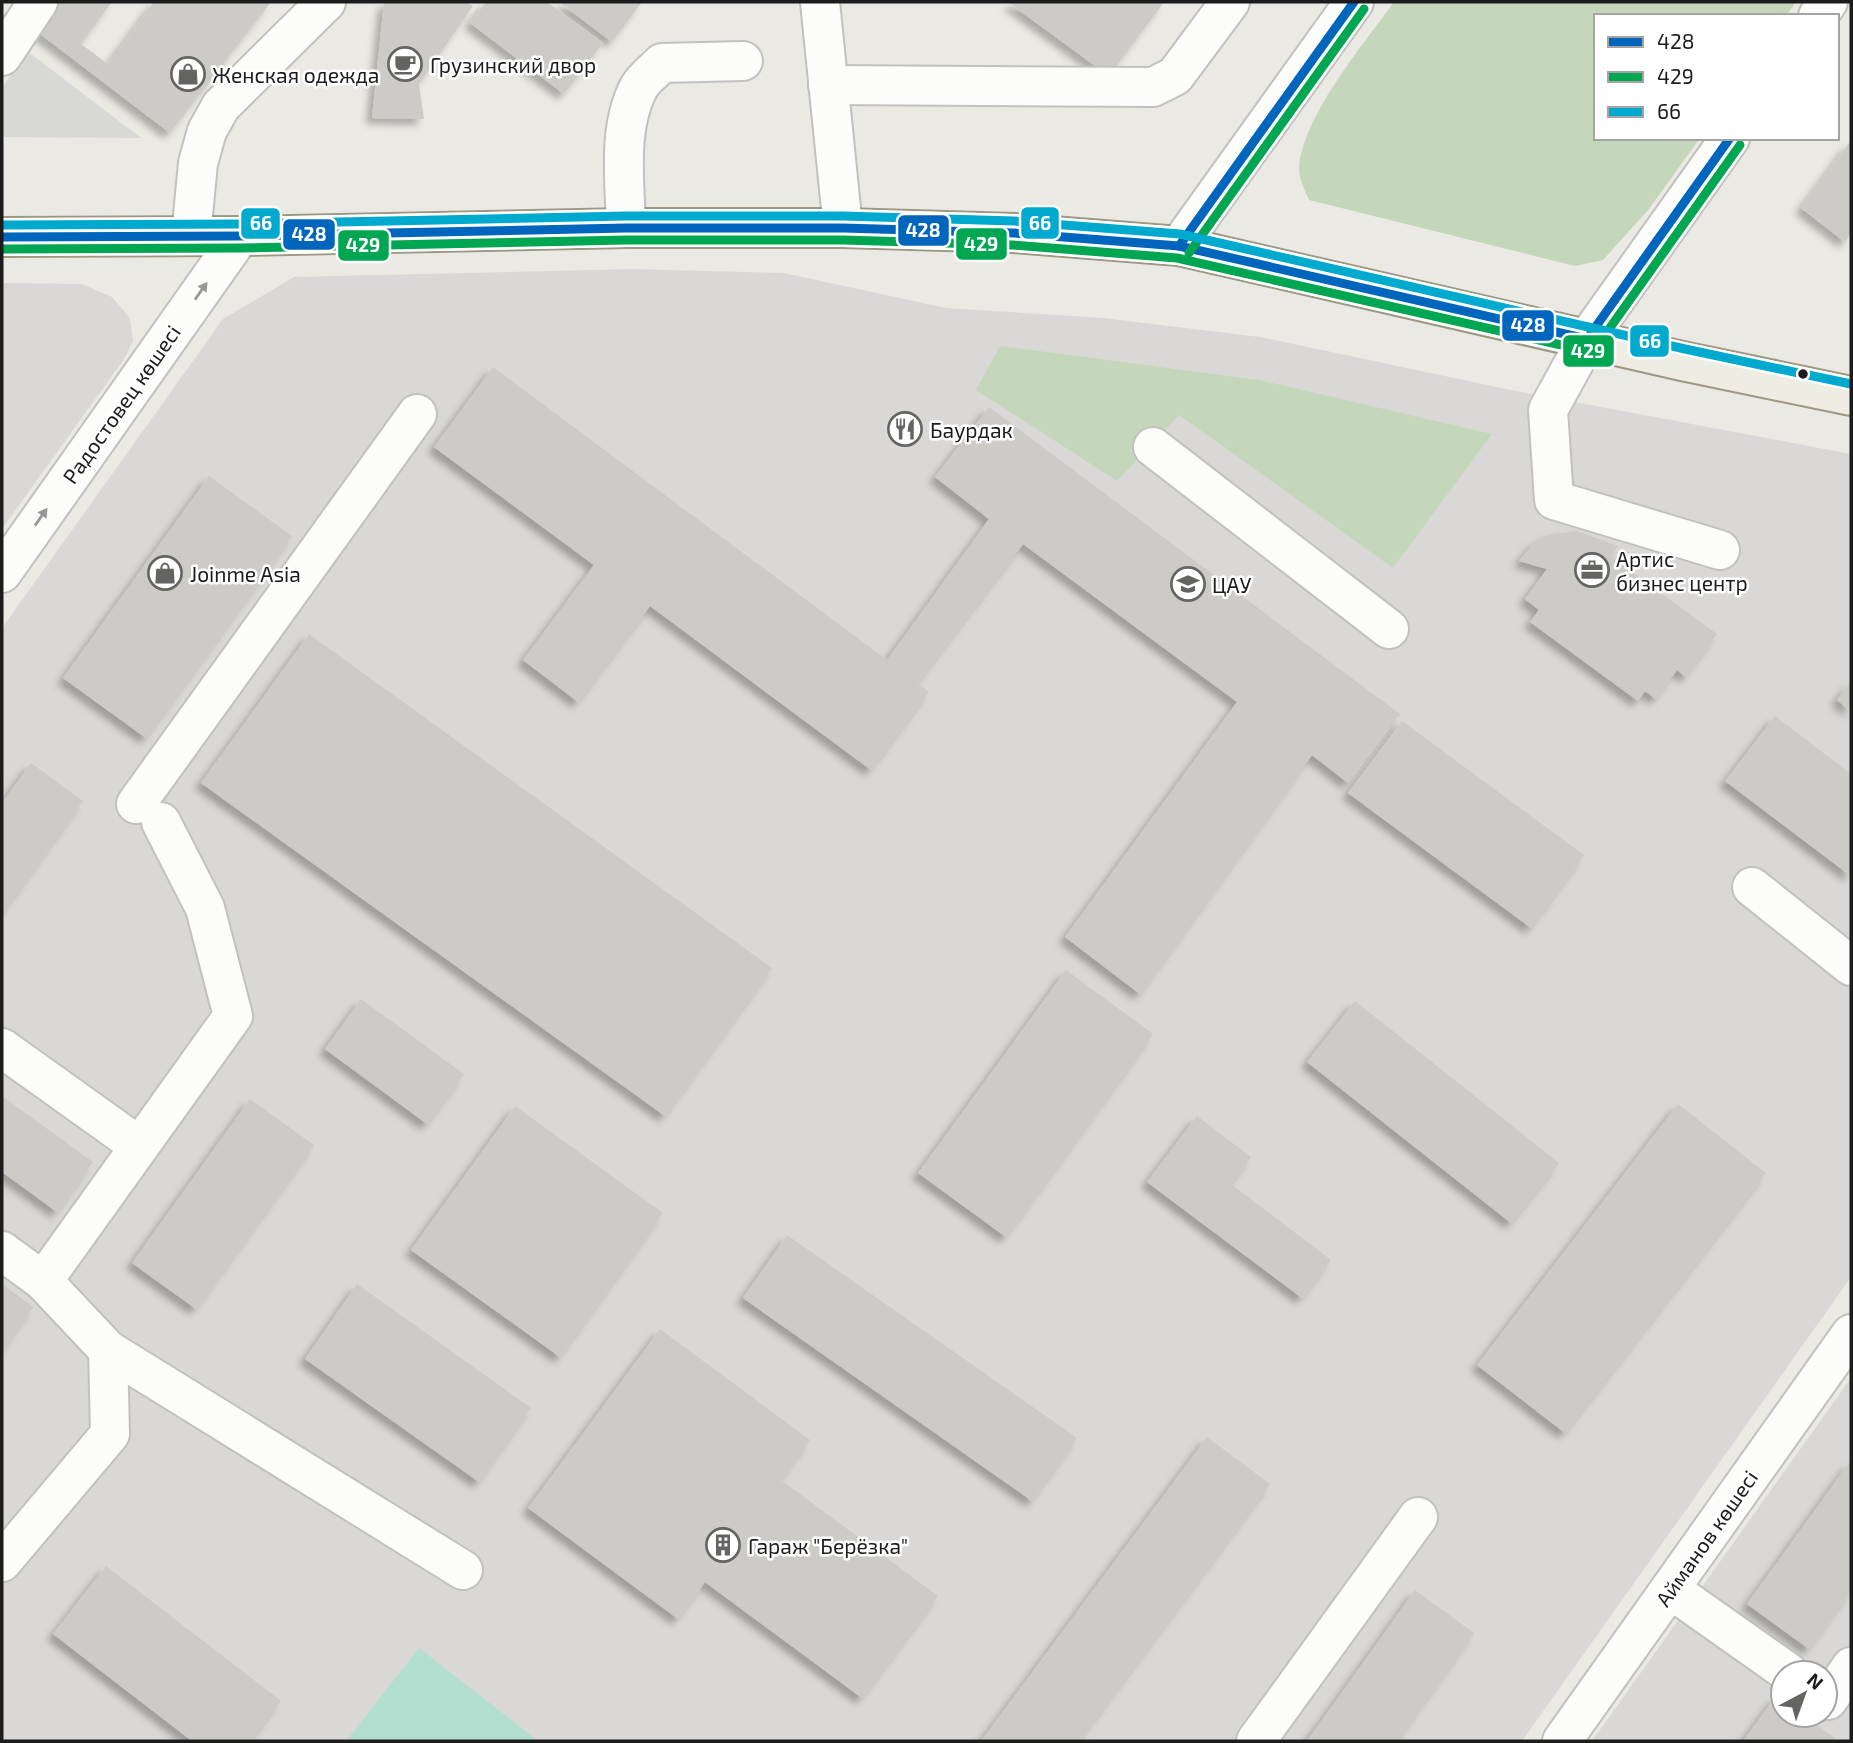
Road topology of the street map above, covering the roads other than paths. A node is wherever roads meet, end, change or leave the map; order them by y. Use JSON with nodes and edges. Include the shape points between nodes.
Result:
{"nodes":[{"id":1,"x":38,"y":2,"type":"edge"},
{"id":2,"x":326,"y":2,"type":"edge"},
{"id":3,"x":820,"y":2,"type":"edge"},
{"id":4,"x":1230,"y":2,"type":"edge"},
{"id":5,"x":1354,"y":2,"type":"edge"},
{"id":6,"x":2,"y":57,"type":"edge"},
{"id":7,"x":743,"y":61,"type":"dead end"},
{"id":8,"x":828,"y":85,"type":"junction"},
{"id":9,"x":1729,"y":140,"type":"edge"},
{"id":10,"x":626,"y":228,"type":"junction"},
{"id":11,"x":843,"y":228,"type":"junction"},
{"id":12,"x":191,"y":236,"type":"junction"},
{"id":13,"x":240,"y":236,"type":"junction"},
{"id":14,"x":2,"y":237,"type":"edge"},
{"id":15,"x":1179,"y":246,"type":"junction"},
{"id":16,"x":1587,"y":339,"type":"junction"},
{"id":17,"x":1851,"y":396,"type":"edge"},
{"id":18,"x":417,"y":414,"type":"dead end"},
{"id":19,"x":1153,"y":447,"type":"dead end"},
{"id":20,"x":1720,"y":550,"type":"dead end"},
{"id":21,"x":2,"y":573,"type":"edge"},
{"id":22,"x":1390,"y":629,"type":"dead end"},
{"id":23,"x":1752,"y":887,"type":"dead end"},
{"id":24,"x":1851,"y":966,"type":"edge"},
{"id":25,"x":2,"y":1048,"type":"edge"},
{"id":26,"x":139,"y":1146,"type":"junction"},
{"id":27,"x":2,"y":1251,"type":"edge"},
{"id":28,"x":43,"y":1281,"type":"junction"},
{"id":29,"x":1851,"y":1334,"type":"edge"},
{"id":30,"x":108,"y":1350,"type":"junction"},
{"id":31,"x":1418,"y":1517,"type":"dead end"},
{"id":32,"x":2,"y":1562,"type":"edge"},
{"id":33,"x":463,"y":1570,"type":"dead end"},
{"id":34,"x":1670,"y":1589,"type":"junction"},
{"id":35,"x":1770,"y":1659,"type":"edge"},
{"id":36,"x":1851,"y":1667,"type":"edge"},
{"id":37,"x":1839,"y":1696,"type":"edge"},
{"id":38,"x":1256,"y":1741,"type":"edge"},
{"id":39,"x":1562,"y":1741,"type":"edge"}],
"edges":[{"from":1,"to":6,"type":"street"},
{"from":2,"to":12,"type":"street","via":[[216,114],[198,163]]},
{"from":3,"to":8,"type":"street"},
{"from":4,"to":8,"type":"street","via":[[1175,76],[1153,87]]},
{"from":5,"to":15,"type":"street"},
{"from":7,"to":10,"type":"street","via":[[662,63],[640,84],[628,117]]},
{"from":8,"to":11,"type":"street"},
{"from":9,"to":16,"type":"street"},
{"from":10,"to":11,"type":"main road"},
{"from":10,"to":13,"type":"main road"},
{"from":11,"to":15,"type":"main road","via":[[1014,233]]},
{"from":12,"to":13,"type":"main road"},
{"from":12,"to":14,"type":"main road"},
{"from":21,"to":13,"type":"street","name":"Радостовец көшесі","one_way":true},
{"from":15,"to":16,"type":"main road"},
{"from":16,"to":17,"type":"main road"},
{"from":16,"to":20,"type":"street","via":[[1548,410],[1554,500]]},
{"from":18,"to":26,"type":"street","via":[[149,813],[205,908],[233,1016]]},
{"from":19,"to":22,"type":"street"},
{"from":23,"to":24,"type":"street"},
{"from":25,"to":26,"type":"street"},
{"from":26,"to":28,"type":"street"},
{"from":27,"to":28,"type":"street"},
{"from":28,"to":30,"type":"street"},
{"from":29,"to":34,"type":"street","name":"Айманов көшесі"},
{"from":30,"to":32,"type":"street","via":[[110,1434]]},
{"from":30,"to":33,"type":"street"},
{"from":31,"to":38,"type":"street"},
{"from":34,"to":35,"type":"street"},
{"from":34,"to":39,"type":"street","name":"Айманов көшесі"},
{"from":36,"to":37,"type":"street"}]}
